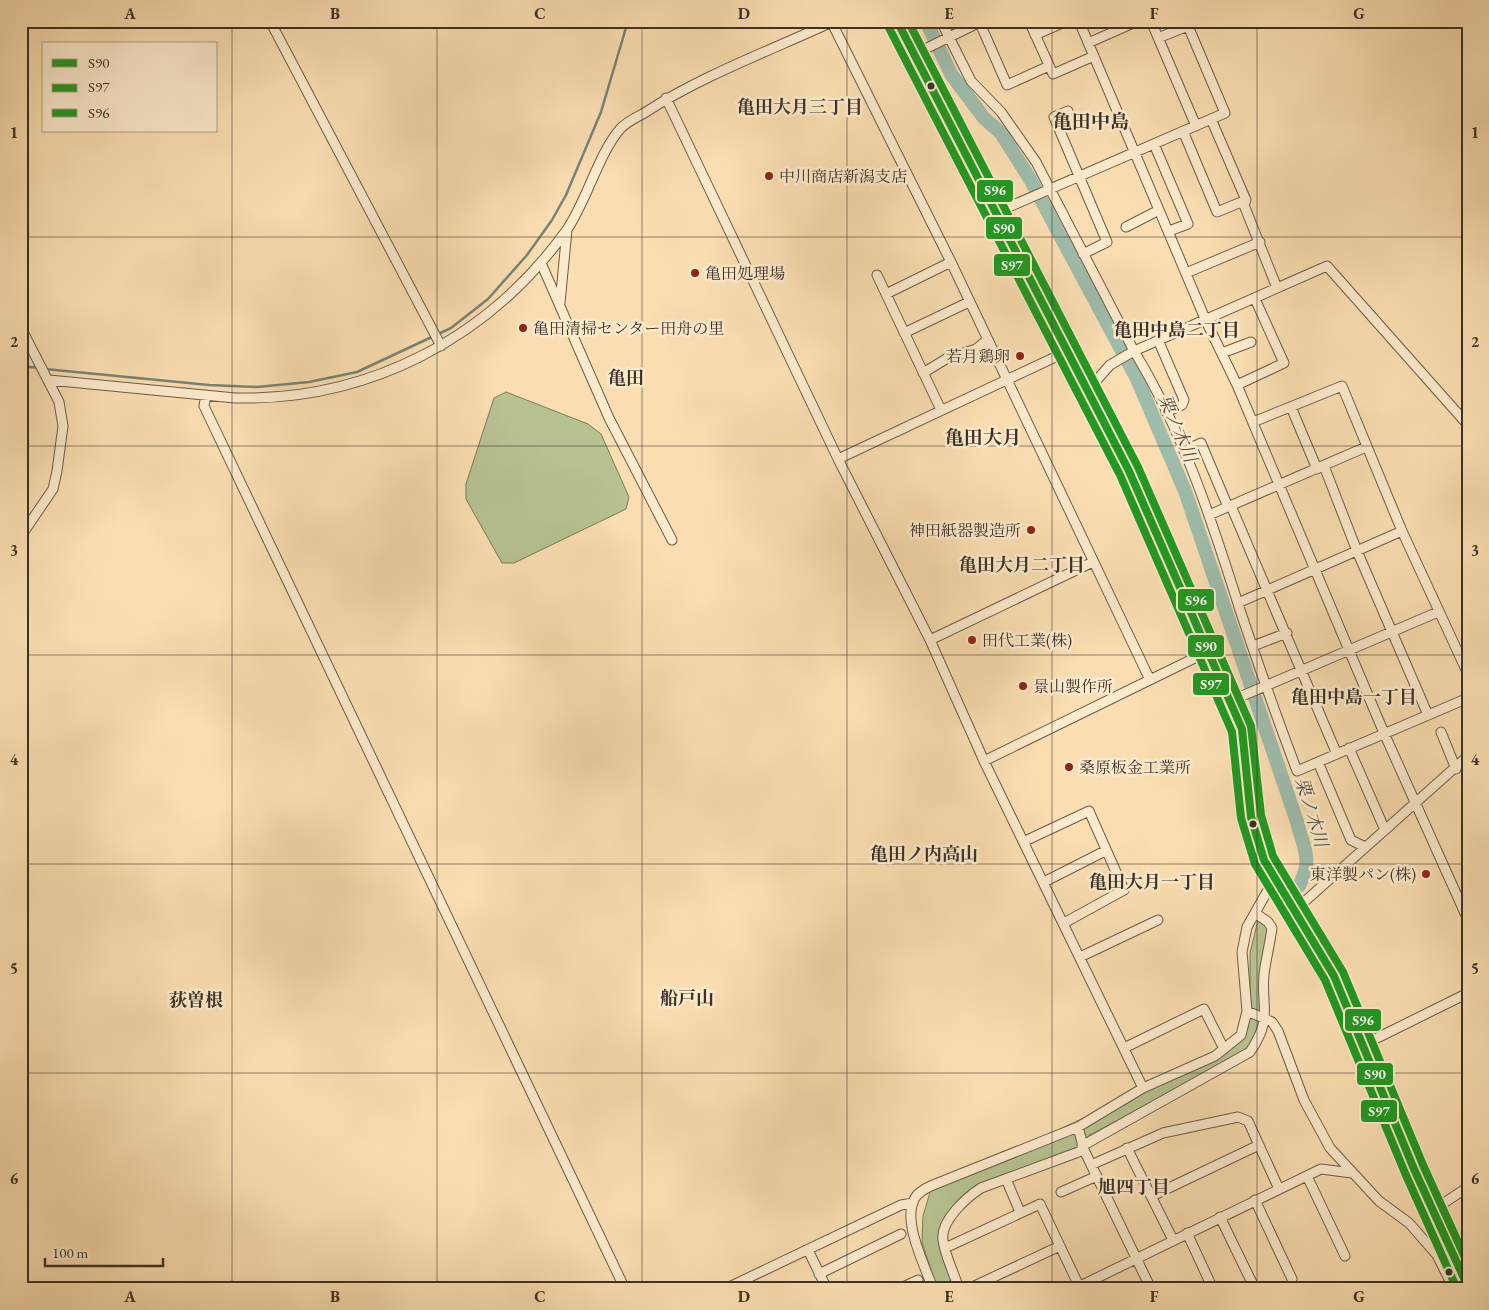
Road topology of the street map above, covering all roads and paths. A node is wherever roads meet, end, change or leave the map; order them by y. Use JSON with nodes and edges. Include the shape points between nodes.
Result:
{"nodes":[{"id":1,"x":270,"y":21,"type":"edge"},
{"id":2,"x":897,"y":21,"type":"edge"},
{"id":3,"x":941,"y":21,"type":"edge"},
{"id":4,"x":1029,"y":21,"type":"edge"},
{"id":5,"x":1067,"y":21,"type":"edge"},
{"id":6,"x":1079,"y":21,"type":"edge"},
{"id":7,"x":1138,"y":21,"type":"edge"},
{"id":8,"x":1151,"y":21,"type":"edge"},
{"id":9,"x":1170,"y":21,"type":"edge"},
{"id":10,"x":832,"y":22,"type":"edge"},
{"id":11,"x":981,"y":22,"type":"edge"},
{"id":12,"x":1174,"y":31,"type":"junction"},
{"id":13,"x":1035,"y":35,"type":"junction"},
{"id":14,"x":948,"y":36,"type":"junction"},
{"id":15,"x":1158,"y":38,"type":"junction"},
{"id":16,"x":1088,"y":43,"type":"junction"},
{"id":17,"x":915,"y":54,"type":"junction"},
{"id":18,"x":1094,"y":56,"type":"junction"},
{"id":19,"x":1049,"y":66,"type":"junction"},
{"id":20,"x":666,"y":98,"type":"junction"},
{"id":21,"x":1068,"y":111,"type":"dead end"},
{"id":22,"x":1211,"y":119,"type":"junction"},
{"id":23,"x":1196,"y":126,"type":"junction"},
{"id":24,"x":1183,"y":131,"type":"junction"},
{"id":25,"x":1154,"y":144,"type":"junction"},
{"id":26,"x":1136,"y":152,"type":"junction"},
{"id":27,"x":1080,"y":177,"type":"junction"},
{"id":28,"x":1050,"y":190,"type":"junction"},
{"id":29,"x":1246,"y":200,"type":"junction"},
{"id":30,"x":1160,"y":210,"type":"junction"},
{"id":31,"x":995,"y":213,"type":"junction"},
{"id":32,"x":1126,"y":227,"type":"dead end"},
{"id":33,"x":567,"y":230,"type":"junction"},
{"id":34,"x":1169,"y":231,"type":"junction"},
{"id":35,"x":1260,"y":242,"type":"junction"},
{"id":36,"x":1083,"y":254,"type":"junction"},
{"id":37,"x":951,"y":262,"type":"junction"},
{"id":38,"x":541,"y":263,"type":"junction"},
{"id":39,"x":1186,"y":273,"type":"junction"},
{"id":40,"x":877,"y":274,"type":"dead end"},
{"id":41,"x":1277,"y":288,"type":"junction"},
{"id":42,"x":886,"y":294,"type":"junction"},
{"id":43,"x":1255,"y":299,"type":"junction"},
{"id":44,"x":969,"y":302,"type":"junction"},
{"id":45,"x":560,"y":306,"type":"junction"},
{"id":46,"x":1206,"y":321,"type":"junction"},
{"id":47,"x":21,"y":328,"type":"edge"},
{"id":48,"x":904,"y":333,"type":"junction"},
{"id":49,"x":987,"y":340,"type":"junction"},
{"id":50,"x":1158,"y":340,"type":"junction"},
{"id":51,"x":1251,"y":342,"type":"dead end"},
{"id":52,"x":440,"y":344,"type":"junction"},
{"id":53,"x":1134,"y":351,"type":"junction"},
{"id":54,"x":1066,"y":352,"type":"junction"},
{"id":55,"x":1222,"y":353,"type":"junction"},
{"id":56,"x":923,"y":373,"type":"junction"},
{"id":57,"x":47,"y":377,"type":"junction"},
{"id":58,"x":1006,"y":380,"type":"junction"},
{"id":59,"x":1237,"y":384,"type":"junction"},
{"id":60,"x":1087,"y":391,"type":"junction"},
{"id":61,"x":206,"y":395,"type":"junction"},
{"id":62,"x":1291,"y":407,"type":"junction"},
{"id":63,"x":940,"y":410,"type":"junction"},
{"id":64,"x":1166,"y":412,"type":"junction"},
{"id":65,"x":1253,"y":422,"type":"junction"},
{"id":66,"x":1468,"y":425,"type":"edge"},
{"id":67,"x":1366,"y":447,"type":"junction"},
{"id":68,"x":1184,"y":451,"type":"junction"},
{"id":69,"x":838,"y":459,"type":"junction"},
{"id":70,"x":1320,"y":468,"type":"junction"},
{"id":71,"x":1279,"y":485,"type":"junction"},
{"id":72,"x":1229,"y":507,"type":"junction"},
{"id":73,"x":1209,"y":515,"type":"junction"},
{"id":74,"x":1402,"y":532,"type":"junction"},
{"id":75,"x":21,"y":536,"type":"edge"},
{"id":76,"x":672,"y":540,"type":"dead end"},
{"id":77,"x":1357,"y":551,"type":"junction"},
{"id":78,"x":1093,"y":562,"type":"junction"},
{"id":79,"x":1315,"y":569,"type":"junction"},
{"id":80,"x":1266,"y":590,"type":"junction"},
{"id":81,"x":1238,"y":603,"type":"junction"},
{"id":82,"x":1438,"y":612,"type":"junction"},
{"id":83,"x":1392,"y":632,"type":"junction"},
{"id":84,"x":1287,"y":633,"type":"junction"},
{"id":85,"x":930,"y":640,"type":"junction"},
{"id":86,"x":1253,"y":646,"type":"junction"},
{"id":87,"x":1350,"y":650,"type":"junction"},
{"id":88,"x":1207,"y":652,"type":"junction"},
{"id":89,"x":1302,"y":670,"type":"junction"},
{"id":90,"x":1468,"y":674,"type":"edge"},
{"id":91,"x":1150,"y":680,"type":"junction"},
{"id":92,"x":1262,"y":688,"type":"junction"},
{"id":93,"x":1468,"y":698,"type":"edge"},
{"id":94,"x":1231,"y":704,"type":"junction"},
{"id":95,"x":1428,"y":715,"type":"junction"},
{"id":96,"x":1441,"y":732,"type":"dead end"},
{"id":97,"x":1384,"y":733,"type":"junction"},
{"id":98,"x":1349,"y":748,"type":"junction"},
{"id":99,"x":1336,"y":752,"type":"junction"},
{"id":100,"x":1468,"y":756,"type":"edge"},
{"id":101,"x":984,"y":761,"type":"junction"},
{"id":102,"x":1318,"y":762,"type":"junction"},
{"id":103,"x":1456,"y":769,"type":"junction"},
{"id":104,"x":1415,"y":802,"type":"junction"},
{"id":105,"x":1385,"y":830,"type":"junction"},
{"id":106,"x":1025,"y":841,"type":"junction"},
{"id":107,"x":1365,"y":846,"type":"junction"},
{"id":108,"x":1105,"y":851,"type":"junction"},
{"id":109,"x":1273,"y":881,"type":"junction"},
{"id":110,"x":1044,"y":882,"type":"junction"},
{"id":111,"x":1294,"y":911,"type":"junction"},
{"id":112,"x":1255,"y":913,"type":"junction"},
{"id":113,"x":1158,"y":920,"type":"dead end"},
{"id":114,"x":1468,"y":920,"type":"edge"},
{"id":115,"x":1064,"y":923,"type":"junction"},
{"id":116,"x":1080,"y":957,"type":"junction"},
{"id":117,"x":1468,"y":993,"type":"edge"},
{"id":118,"x":1247,"y":1011,"type":"junction"},
{"id":119,"x":1266,"y":1019,"type":"junction"},
{"id":120,"x":1364,"y":1045,"type":"junction"},
{"id":121,"x":1124,"y":1048,"type":"junction"},
{"id":122,"x":1224,"y":1049,"type":"junction"},
{"id":123,"x":1143,"y":1088,"type":"junction"},
{"id":124,"x":1078,"y":1127,"type":"junction"},
{"id":125,"x":1259,"y":1145,"type":"junction"},
{"id":126,"x":1083,"y":1148,"type":"junction"},
{"id":127,"x":1127,"y":1148,"type":"junction"},
{"id":128,"x":1091,"y":1164,"type":"junction"},
{"id":129,"x":1352,"y":1173,"type":"junction"},
{"id":130,"x":1097,"y":1176,"type":"junction"},
{"id":131,"x":1307,"y":1176,"type":"junction"},
{"id":132,"x":1006,"y":1179,"type":"junction"},
{"id":133,"x":1468,"y":1187,"type":"edge"},
{"id":134,"x":1278,"y":1189,"type":"junction"},
{"id":135,"x":1061,"y":1192,"type":"dead end"},
{"id":136,"x":1152,"y":1196,"type":"junction"},
{"id":137,"x":1255,"y":1200,"type":"junction"},
{"id":138,"x":913,"y":1202,"type":"junction"},
{"id":139,"x":1432,"y":1211,"type":"junction"},
{"id":140,"x":1020,"y":1212,"type":"junction"},
{"id":141,"x":1220,"y":1217,"type":"junction"},
{"id":142,"x":901,"y":1234,"type":"dead end"},
{"id":143,"x":1187,"y":1234,"type":"junction"},
{"id":144,"x":1173,"y":1240,"type":"junction"},
{"id":145,"x":1060,"y":1246,"type":"junction"},
{"id":146,"x":945,"y":1248,"type":"junction"},
{"id":147,"x":808,"y":1250,"type":"junction"},
{"id":148,"x":1345,"y":1256,"type":"dead end"},
{"id":149,"x":1137,"y":1258,"type":"junction"},
{"id":150,"x":819,"y":1274,"type":"junction"},
{"id":151,"x":1292,"y":1279,"type":"dead end"},
{"id":152,"x":918,"y":1280,"type":"dead end"},
{"id":153,"x":1077,"y":1287,"type":"edge"},
{"id":154,"x":1468,"y":1288,"type":"edge"},
{"id":155,"x":626,"y":1289,"type":"edge"},
{"id":156,"x":725,"y":1289,"type":"edge"},
{"id":157,"x":827,"y":1289,"type":"edge"},
{"id":158,"x":899,"y":1289,"type":"edge"},
{"id":159,"x":933,"y":1289,"type":"edge"},
{"id":160,"x":959,"y":1289,"type":"edge"},
{"id":161,"x":968,"y":1289,"type":"edge"},
{"id":162,"x":1151,"y":1289,"type":"edge"},
{"id":163,"x":1213,"y":1289,"type":"edge"},
{"id":164,"x":1255,"y":1289,"type":"edge"},
{"id":165,"x":1460,"y":1289,"type":"edge"}],
"edges":[{"from":1,"to":52,"type":"street"},
{"from":2,"to":17,"type":"main road"},
{"from":3,"to":14,"type":"street"},
{"from":4,"to":13,"type":"street"},
{"from":5,"to":13,"type":"street"},
{"from":6,"to":16,"type":"street"},
{"from":7,"to":16,"type":"street"},
{"from":8,"to":15,"type":"street"},
{"from":9,"to":12,"type":"street"},
{"from":10,"to":20,"type":"street"},
{"from":10,"to":37,"type":"street"},
{"from":11,"to":14,"type":"street"},
{"from":11,"to":19,"type":"street","via":[[1007,85]]},
{"from":12,"to":15,"type":"street"},
{"from":12,"to":22,"type":"street","via":[[1188,26],[1225,113]]},
{"from":13,"to":19,"type":"street"},
{"from":14,"to":17,"type":"street"},
{"from":14,"to":28,"type":"street","via":[[971,81],[1018,135]]},
{"from":15,"to":23,"type":"street"},
{"from":16,"to":18,"type":"street"},
{"from":17,"to":31,"type":"main road"},
{"from":18,"to":19,"type":"street","via":[[1053,74]]},
{"from":18,"to":26,"type":"street"},
{"from":20,"to":33,"type":"street","via":[[620,129]]},
{"from":20,"to":69,"type":"street"},
{"from":21,"to":27,"type":"street","via":[[1054,117]]},
{"from":22,"to":23,"type":"street"},
{"from":22,"to":29,"type":"street"},
{"from":23,"to":24,"type":"street"},
{"from":24,"to":25,"type":"street"},
{"from":24,"to":29,"type":"street","via":[[1217,212]]},
{"from":25,"to":26,"type":"street"},
{"from":25,"to":34,"type":"street","via":[[1188,224]]},
{"from":26,"to":27,"type":"street"},
{"from":26,"to":30,"type":"street"},
{"from":27,"to":28,"type":"street"},
{"from":27,"to":36,"type":"street","via":[[1107,242]]},
{"from":28,"to":31,"type":"street"},
{"from":28,"to":36,"type":"street"},
{"from":29,"to":35,"type":"street","via":[[1244,205]]},
{"from":30,"to":32,"type":"street"},
{"from":30,"to":34,"type":"street"},
{"from":31,"to":54,"type":"main road"},
{"from":33,"to":38,"type":"street"},
{"from":33,"to":45,"type":"street"},
{"from":34,"to":39,"type":"street"},
{"from":35,"to":39,"type":"street"},
{"from":35,"to":41,"type":"street"},
{"from":36,"to":53,"type":"street"},
{"from":37,"to":42,"type":"street"},
{"from":37,"to":44,"type":"street"},
{"from":38,"to":45,"type":"street"},
{"from":38,"to":52,"type":"street","via":[[498,306]]},
{"from":39,"to":46,"type":"street"},
{"from":40,"to":42,"type":"street"},
{"from":41,"to":43,"type":"street"},
{"from":41,"to":66,"type":"street","via":[[1328,266]]},
{"from":42,"to":48,"type":"street"},
{"from":43,"to":46,"type":"street"},
{"from":43,"to":59,"type":"street","via":[[1284,363]]},
{"from":44,"to":48,"type":"street"},
{"from":44,"to":49,"type":"street"},
{"from":45,"to":76,"type":"street","via":[[609,418]]},
{"from":46,"to":50,"type":"street"},
{"from":46,"to":55,"type":"street"},
{"from":47,"to":57,"type":"street"},
{"from":48,"to":56,"type":"street"},
{"from":49,"to":56,"type":"street"},
{"from":49,"to":58,"type":"street"},
{"from":50,"to":53,"type":"street"},
{"from":50,"to":64,"type":"street","via":[[1184,400],[1182,405]]},
{"from":51,"to":55,"type":"street"},
{"from":52,"to":61,"type":"street","via":[[383,375],[312,394],[264,398]]},
{"from":53,"to":60,"type":"street","via":[[1110,365]]},
{"from":53,"to":64,"type":"street"},
{"from":54,"to":58,"type":"street"},
{"from":54,"to":60,"type":"main road"},
{"from":55,"to":59,"type":"street"},
{"from":56,"to":63,"type":"street"},
{"from":57,"to":61,"type":"street"},
{"from":57,"to":75,"type":"street","via":[[62,414],[57,472],[48,498]]},
{"from":58,"to":63,"type":"street"},
{"from":58,"to":78,"type":"street"},
{"from":59,"to":65,"type":"street"},
{"from":60,"to":88,"type":"main road","via":[[1130,471]]},
{"from":61,"to":155,"type":"street","via":[[204,406]]},
{"from":62,"to":65,"type":"street"},
{"from":62,"to":67,"type":"street","via":[[1342,386]]},
{"from":62,"to":70,"type":"street"},
{"from":63,"to":69,"type":"street"},
{"from":64,"to":68,"type":"street"},
{"from":65,"to":71,"type":"street"},
{"from":67,"to":70,"type":"street"},
{"from":67,"to":74,"type":"street"},
{"from":68,"to":72,"type":"street","via":[[1200,443]]},
{"from":68,"to":73,"type":"street"},
{"from":69,"to":85,"type":"street"},
{"from":70,"to":71,"type":"street"},
{"from":70,"to":77,"type":"street"},
{"from":71,"to":72,"type":"street"},
{"from":71,"to":79,"type":"street"},
{"from":72,"to":73,"type":"street"},
{"from":72,"to":80,"type":"street"},
{"from":73,"to":81,"type":"street"},
{"from":74,"to":77,"type":"street"},
{"from":74,"to":82,"type":"street"},
{"from":77,"to":79,"type":"street"},
{"from":77,"to":83,"type":"street"},
{"from":78,"to":85,"type":"street"},
{"from":78,"to":91,"type":"street"},
{"from":79,"to":80,"type":"street"},
{"from":79,"to":87,"type":"street"},
{"from":80,"to":81,"type":"street"},
{"from":80,"to":84,"type":"street"},
{"from":81,"to":86,"type":"street"},
{"from":82,"to":83,"type":"street"},
{"from":82,"to":90,"type":"street"},
{"from":83,"to":87,"type":"street"},
{"from":83,"to":95,"type":"street"},
{"from":84,"to":86,"type":"street"},
{"from":84,"to":89,"type":"street"},
{"from":85,"to":101,"type":"street"},
{"from":86,"to":92,"type":"street"},
{"from":87,"to":89,"type":"street"},
{"from":87,"to":97,"type":"street"},
{"from":88,"to":91,"type":"street"},
{"from":88,"to":94,"type":"main road"},
{"from":89,"to":92,"type":"street"},
{"from":89,"to":99,"type":"street"},
{"from":91,"to":101,"type":"street"},
{"from":92,"to":94,"type":"street"},
{"from":92,"to":102,"type":"street","via":[[1297,771]]},
{"from":93,"to":95,"type":"street"},
{"from":94,"to":109,"type":"main road","via":[[1242,729],[1249,804],[1257,842]]},
{"from":95,"to":97,"type":"street"},
{"from":96,"to":103,"type":"street"},
{"from":97,"to":98,"type":"street"},
{"from":97,"to":104,"type":"street"},
{"from":98,"to":99,"type":"street"},
{"from":98,"to":105,"type":"street"},
{"from":99,"to":102,"type":"street"},
{"from":100,"to":103,"type":"street"},
{"from":101,"to":106,"type":"street"},
{"from":102,"to":107,"type":"street","via":[[1351,840]]},
{"from":103,"to":104,"type":"street"},
{"from":104,"to":105,"type":"street"},
{"from":104,"to":114,"type":"street"},
{"from":105,"to":107,"type":"street"},
{"from":106,"to":108,"type":"street","via":[[1089,811]]},
{"from":106,"to":110,"type":"street"},
{"from":107,"to":111,"type":"street"},
{"from":108,"to":110,"type":"street"},
{"from":108,"to":115,"type":"street","via":[[1124,890]]},
{"from":109,"to":111,"type":"main road"},
{"from":109,"to":112,"type":"street"},
{"from":110,"to":115,"type":"street"},
{"from":111,"to":120,"type":"main road","via":[[1323,955]]},
{"from":112,"to":118,"type":"street","via":[[1247,927],[1242,952]]},
{"from":112,"to":119,"type":"street","via":[[1272,928],[1264,975]]},
{"from":113,"to":116,"type":"street"},
{"from":115,"to":116,"type":"street"},
{"from":116,"to":121,"type":"street"},
{"from":117,"to":120,"type":"street"},
{"from":118,"to":119,"type":"street"},
{"from":118,"to":122,"type":"street","via":[[1241,1035]]},
{"from":119,"to":126,"type":"street","via":[[1250,1052]]},
{"from":119,"to":129,"type":"street","via":[[1278,1031],[1304,1100],[1330,1148]]},
{"from":120,"to":139,"type":"main road"},
{"from":121,"to":122,"type":"street","via":[[1204,1009]]},
{"from":121,"to":123,"type":"street"},
{"from":122,"to":123,"type":"street","via":[[1216,1056]]},
{"from":123,"to":124,"type":"street"},
{"from":124,"to":126,"type":"street"},
{"from":124,"to":138,"type":"street","via":[[925,1189]]},
{"from":125,"to":127,"type":"street","via":[[1248,1121],[1238,1117],[1163,1133]]},
{"from":125,"to":134,"type":"street"},
{"from":125,"to":136,"type":"street"},
{"from":126,"to":128,"type":"street"},
{"from":126,"to":132,"type":"street"},
{"from":127,"to":128,"type":"street"},
{"from":127,"to":136,"type":"street"},
{"from":128,"to":130,"type":"street"},
{"from":129,"to":131,"type":"street","via":[[1321,1169]]},
{"from":129,"to":165,"type":"street","via":[[1379,1201],[1409,1223],[1437,1255],[1449,1279]]},
{"from":130,"to":135,"type":"street"},
{"from":130,"to":149,"type":"street"},
{"from":131,"to":134,"type":"street"},
{"from":131,"to":148,"type":"street"},
{"from":132,"to":140,"type":"street"},
{"from":132,"to":146,"type":"street","via":[[967,1197],[944,1228]]},
{"from":133,"to":139,"type":"street"},
{"from":134,"to":137,"type":"street"},
{"from":136,"to":144,"type":"street"},
{"from":137,"to":141,"type":"street"},
{"from":137,"to":151,"type":"street"},
{"from":138,"to":147,"type":"street"},
{"from":138,"to":159,"type":"street","via":[[911,1226]]},
{"from":139,"to":154,"type":"main road"},
{"from":140,"to":145,"type":"street","via":[[1040,1204]]},
{"from":140,"to":146,"type":"street"},
{"from":141,"to":143,"type":"street"},
{"from":141,"to":164,"type":"street"},
{"from":142,"to":150,"type":"street"},
{"from":143,"to":144,"type":"street"},
{"from":143,"to":163,"type":"street"},
{"from":144,"to":149,"type":"street"},
{"from":145,"to":153,"type":"street"},
{"from":145,"to":161,"type":"street"},
{"from":146,"to":160,"type":"street"},
{"from":147,"to":150,"type":"street"},
{"from":147,"to":156,"type":"street"},
{"from":149,"to":153,"type":"street"},
{"from":149,"to":162,"type":"street"},
{"from":150,"to":157,"type":"street"},
{"from":152,"to":158,"type":"street"}]}
